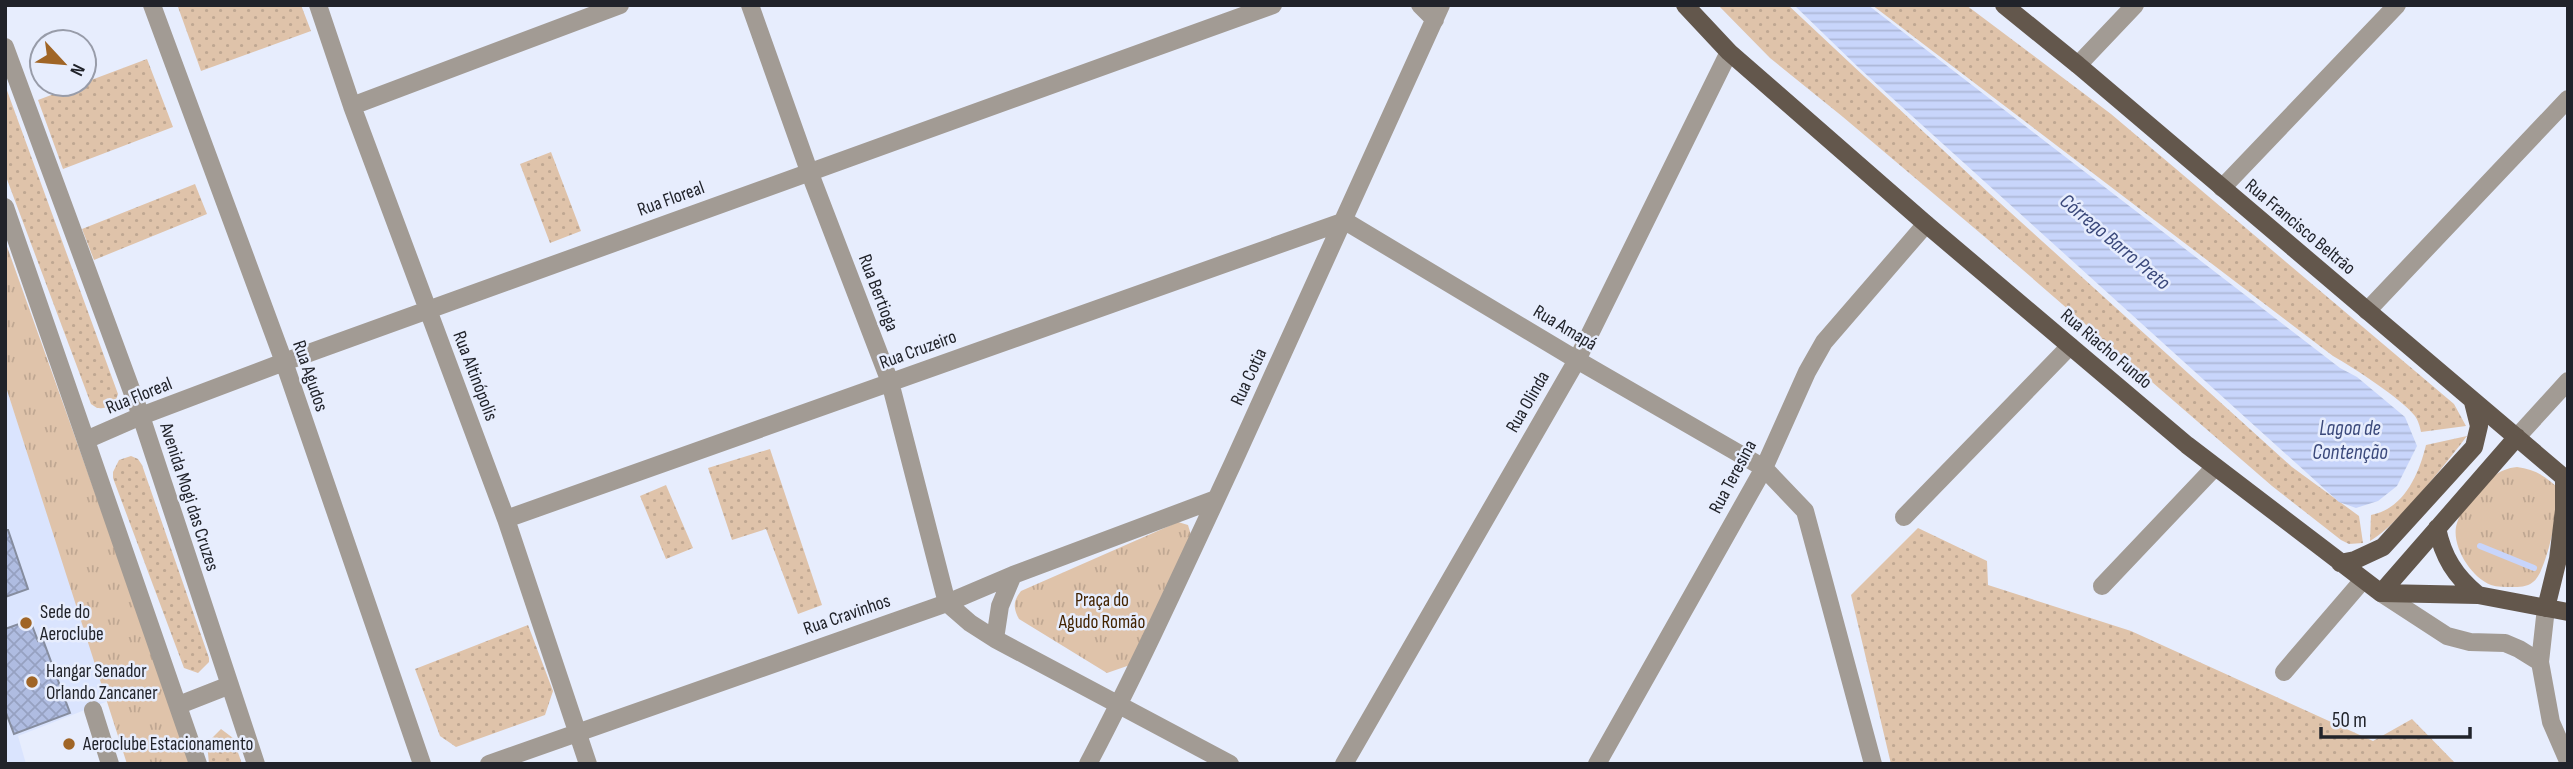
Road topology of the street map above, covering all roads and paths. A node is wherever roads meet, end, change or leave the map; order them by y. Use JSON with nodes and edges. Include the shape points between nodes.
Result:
{"nodes":[{"id":1,"x":152,"y":5,"type":"edge"},
{"id":2,"x":318,"y":5,"type":"edge"},
{"id":3,"x":620,"y":5,"type":"edge"},
{"id":4,"x":750,"y":5,"type":"edge"},
{"id":5,"x":1273,"y":5,"type":"edge"},
{"id":6,"x":1420,"y":5,"type":"edge"},
{"id":7,"x":1685,"y":5,"type":"edge"},
{"id":8,"x":2004,"y":5,"type":"edge"},
{"id":9,"x":2135,"y":5,"type":"edge"},
{"id":10,"x":2397,"y":5,"type":"edge"},
{"id":11,"x":1438,"y":13,"type":"edge"},
{"id":12,"x":5,"y":47,"type":"edge"},
{"id":13,"x":1729,"y":52,"type":"junction"},
{"id":14,"x":2078,"y":65,"type":"junction"},
{"id":15,"x":2568,"y":99,"type":"edge"},
{"id":16,"x":352,"y":106,"type":"junction"},
{"id":17,"x":809,"y":171,"type":"junction"},
{"id":18,"x":2222,"y":188,"type":"junction"},
{"id":19,"x":5,"y":207,"type":"edge"},
{"id":20,"x":1345,"y":220,"type":"junction"},
{"id":21,"x":1926,"y":224,"type":"junction"},
{"id":22,"x":428,"y":310,"type":"junction"},
{"id":23,"x":2367,"y":311,"type":"junction"},
{"id":24,"x":2070,"y":346,"type":"junction"},
{"id":25,"x":1577,"y":360,"type":"junction"},
{"id":26,"x":284,"y":362,"type":"junction"},
{"id":27,"x":2568,"y":381,"type":"edge"},
{"id":28,"x":890,"y":382,"type":"junction"},
{"id":29,"x":2473,"y":402,"type":"junction"},
{"id":30,"x":141,"y":416,"type":"junction"},
{"id":31,"x":2516,"y":437,"type":"junction"},
{"id":32,"x":86,"y":440,"type":"junction"},
{"id":33,"x":2215,"y":467,"type":"junction"},
{"id":34,"x":1764,"y":468,"type":"junction"},
{"id":35,"x":2566,"y":475,"type":"edge"},
{"id":36,"x":1216,"y":499,"type":"junction"},
{"id":37,"x":1904,"y":517,"type":"dead end"},
{"id":38,"x":506,"y":519,"type":"junction"},
{"id":39,"x":2437,"y":528,"type":"junction"},
{"id":40,"x":2568,"y":542,"type":"edge"},
{"id":41,"x":2558,"y":559,"type":"junction"},
{"id":42,"x":2340,"y":563,"type":"junction"},
{"id":43,"x":1013,"y":575,"type":"junction"},
{"id":44,"x":2363,"y":580,"type":"junction"},
{"id":45,"x":2102,"y":586,"type":"dead end"},
{"id":46,"x":2381,"y":593,"type":"junction"},
{"id":47,"x":2478,"y":595,"type":"junction"},
{"id":48,"x":947,"y":603,"type":"junction"},
{"id":49,"x":2546,"y":608,"type":"junction"},
{"id":50,"x":2568,"y":612,"type":"edge"},
{"id":51,"x":995,"y":639,"type":"junction"},
{"id":52,"x":2540,"y":662,"type":"junction"},
{"id":53,"x":2284,"y":672,"type":"dead end"},
{"id":54,"x":230,"y":685,"type":"junction"},
{"id":55,"x":179,"y":705,"type":"junction"},
{"id":56,"x":1119,"y":705,"type":"junction"},
{"id":57,"x":93,"y":710,"type":"dead end"},
{"id":58,"x":577,"y":732,"type":"junction"},
{"id":59,"x":2568,"y":761,"type":"edge"},
{"id":60,"x":110,"y":764,"type":"edge"},
{"id":61,"x":198,"y":764,"type":"edge"},
{"id":62,"x":256,"y":764,"type":"edge"},
{"id":63,"x":422,"y":764,"type":"edge"},
{"id":64,"x":489,"y":764,"type":"edge"},
{"id":65,"x":588,"y":764,"type":"edge"},
{"id":66,"x":1088,"y":764,"type":"edge"},
{"id":67,"x":1230,"y":764,"type":"edge"},
{"id":68,"x":1344,"y":764,"type":"edge"},
{"id":69,"x":1597,"y":764,"type":"edge"},
{"id":70,"x":1874,"y":764,"type":"edge"}],
"edges":[{"from":1,"to":26,"type":"street","name":"Rua Agudos"},
{"from":2,"to":16,"type":"street","name":"Rua Altinópolis"},
{"from":3,"to":16,"type":"street"},
{"from":4,"to":17,"type":"street","name":"Rua Bertioga"},
{"from":5,"to":17,"type":"street","name":"Rua Floreal"},
{"from":6,"to":11,"type":"street"},
{"from":7,"to":13,"type":"main road","name":"Rua Riacho Fundo"},
{"from":8,"to":14,"type":"main road","name":"Rua Francisco Beltrão"},
{"from":9,"to":14,"type":"street"},
{"from":10,"to":18,"type":"street"},
{"from":11,"to":20,"type":"street","name":"Rua Cotia"},
{"from":12,"to":30,"type":"street","name":"Avenida Mogi das Cruzes"},
{"from":13,"to":21,"type":"main road","name":"Rua Riacho Fundo"},
{"from":13,"to":25,"type":"street","name":"Rua Olinda"},
{"from":14,"to":18,"type":"main road","name":"Rua Francisco Beltrão"},
{"from":15,"to":23,"type":"street"},
{"from":16,"to":22,"type":"street","name":"Rua Altinópolis"},
{"from":17,"to":22,"type":"street","name":"Rua Floreal"},
{"from":17,"to":28,"type":"street","name":"Rua Bertioga"},
{"from":18,"to":23,"type":"main road","name":"Rua Francisco Beltrão"},
{"from":19,"to":32,"type":"street"},
{"from":20,"to":25,"type":"street","name":"Rua Amapá"},
{"from":20,"to":28,"type":"street","name":"Rua Cruzeiro"},
{"from":20,"to":36,"type":"street","name":"Rua Cotia"},
{"from":21,"to":24,"type":"main road","name":"Rua Riacho Fundo"},
{"from":21,"to":34,"type":"street","name":"Rua Teresina","via":[[1824,342]]},
{"from":22,"to":26,"type":"street","name":"Rua Floreal"},
{"from":22,"to":38,"type":"street","name":"Rua Altinópolis"},
{"from":23,"to":29,"type":"main road","name":"Rua Francisco Beltrão"},
{"from":24,"to":33,"type":"main road","name":"Rua Riacho Fundo"},
{"from":24,"to":37,"type":"street"},
{"from":25,"to":34,"type":"street","name":"Rua Amapá"},
{"from":25,"to":68,"type":"street","name":"Rua Olinda"},
{"from":26,"to":30,"type":"street","name":"Rua Floreal"},
{"from":26,"to":63,"type":"street","name":"Rua Agudos"},
{"from":27,"to":31,"type":"street"},
{"from":28,"to":38,"type":"street","name":"Rua Cruzeiro"},
{"from":28,"to":48,"type":"street","name":"Rua Bertioga"},
{"from":29,"to":31,"type":"main road","name":"Rua Francisco Beltrão"},
{"from":29,"to":42,"type":"main road","via":[[2479,426],[2474,447],[2383,547]]},
{"from":30,"to":32,"type":"street","name":"Rua Floreal"},
{"from":30,"to":54,"type":"street","name":"Avenida Mogi das Cruzes"},
{"from":31,"to":35,"type":"main road","name":"Rua Francisco Beltrão"},
{"from":31,"to":39,"type":"main road"},
{"from":32,"to":55,"type":"street"},
{"from":33,"to":42,"type":"main road","name":"Rua Riacho Fundo"},
{"from":33,"to":45,"type":"street"},
{"from":34,"to":69,"type":"street","name":"Rua Teresina"},
{"from":34,"to":70,"type":"street","name":"Rua Amapá","via":[[1805,511]]},
{"from":35,"to":41,"type":"main road"},
{"from":36,"to":43,"type":"street","name":"Rua Cravinhos"},
{"from":36,"to":56,"type":"street","name":"Rua Cotia"},
{"from":38,"to":58,"type":"street","name":"Rua Altinópolis"},
{"from":39,"to":46,"type":"main road"},
{"from":39,"to":47,"type":"main road","via":[[2450,566]]},
{"from":40,"to":41,"type":"main road"},
{"from":41,"to":49,"type":"main road"},
{"from":42,"to":44,"type":"main road","name":"Rua Riacho Fundo"},
{"from":43,"to":48,"type":"street","name":"Rua Cravinhos"},
{"from":43,"to":51,"type":"street","via":[[1000,606]]},
{"from":44,"to":46,"type":"main road","name":"Rua Riacho Fundo"},
{"from":44,"to":53,"type":"street"},
{"from":46,"to":47,"type":"main road"},
{"from":46,"to":52,"type":"street","name":"Rua Riacho Fundo","via":[[2447,636],[2505,643]]},
{"from":47,"to":49,"type":"main road"},
{"from":48,"to":51,"type":"street"},
{"from":48,"to":58,"type":"street","name":"Rua Cravinhos"},
{"from":49,"to":50,"type":"main road"},
{"from":49,"to":52,"type":"street"},
{"from":51,"to":56,"type":"street"},
{"from":52,"to":59,"type":"street","via":[[2551,722]]},
{"from":54,"to":55,"type":"street"},
{"from":54,"to":62,"type":"street","name":"Avenida Mogi das Cruzes"},
{"from":55,"to":61,"type":"street"},
{"from":56,"to":66,"type":"street","name":"Rua Cotia"},
{"from":56,"to":67,"type":"street"},
{"from":57,"to":60,"type":"street"},
{"from":58,"to":64,"type":"street","name":"Rua Cravinhos"},
{"from":58,"to":65,"type":"street","name":"Rua Altinópolis"}]}
